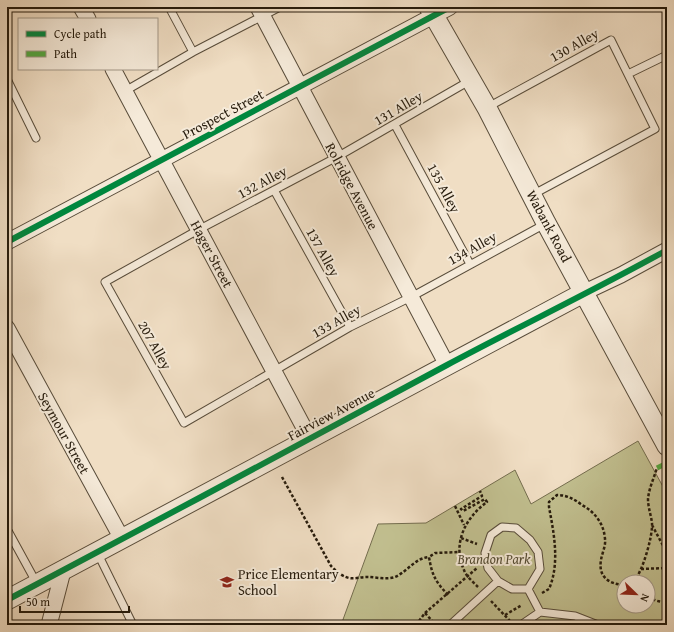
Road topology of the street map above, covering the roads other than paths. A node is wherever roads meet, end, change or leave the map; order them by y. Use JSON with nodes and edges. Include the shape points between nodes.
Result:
{"nodes":[{"id":1,"x":82,"y":7,"type":"edge"},
{"id":2,"x":169,"y":7,"type":"edge"},
{"id":3,"x":280,"y":7,"type":"edge"},
{"id":4,"x":438,"y":10,"type":"edge"},
{"id":5,"x":261,"y":12,"type":"edge"},
{"id":6,"x":88,"y":18,"type":"edge"},
{"id":7,"x":193,"y":52,"type":"junction"},
{"id":8,"x":667,"y":55,"type":"edge"},
{"id":9,"x":114,"y":70,"type":"edge"},
{"id":10,"x":628,"y":74,"type":"junction"},
{"id":11,"x":7,"y":79,"type":"edge"},
{"id":12,"x":471,"y":80,"type":"junction"},
{"id":13,"x":300,"y":87,"type":"junction"},
{"id":14,"x":125,"y":91,"type":"junction"},
{"id":15,"x":487,"y":108,"type":"junction"},
{"id":16,"x":395,"y":124,"type":"junction"},
{"id":17,"x":36,"y":138,"type":"dead end"},
{"id":18,"x":337,"y":157,"type":"junction"},
{"id":19,"x":161,"y":160,"type":"junction"},
{"id":20,"x":274,"y":190,"type":"junction"},
{"id":21,"x":532,"y":195,"type":"junction"},
{"id":22,"x":546,"y":223,"type":"junction"},
{"id":23,"x":198,"y":230,"type":"junction"},
{"id":24,"x":7,"y":242,"type":"edge"},
{"id":25,"x":667,"y":250,"type":"edge"},
{"id":26,"x":470,"y":264,"type":"junction"},
{"id":27,"x":585,"y":292,"type":"junction"},
{"id":28,"x":411,"y":297,"type":"junction"},
{"id":29,"x":350,"y":327,"type":"junction"},
{"id":30,"x":7,"y":328,"type":"edge"},
{"id":31,"x":447,"y":365,"type":"junction"},
{"id":32,"x":275,"y":370,"type":"junction"},
{"id":33,"x":310,"y":439,"type":"junction"},
{"id":34,"x":667,"y":446,"type":"edge"},
{"id":35,"x":7,"y":529,"type":"edge"},
{"id":36,"x":122,"y":539,"type":"junction"},
{"id":37,"x":97,"y":552,"type":"junction"},
{"id":38,"x":63,"y":571,"type":"junction"},
{"id":39,"x":498,"y":582,"type":"junction"},
{"id":40,"x":37,"y":584,"type":"junction"},
{"id":41,"x":528,"y":589,"type":"junction"},
{"id":42,"x":7,"y":600,"type":"edge"},
{"id":43,"x":540,"y":612,"type":"junction"},
{"id":44,"x":49,"y":625,"type":"edge"},
{"id":45,"x":133,"y":625,"type":"edge"},
{"id":46,"x":450,"y":625,"type":"edge"},
{"id":47,"x":521,"y":625,"type":"edge"},
{"id":48,"x":598,"y":625,"type":"edge"}],
"edges":[{"from":1,"to":6,"type":"street"},
{"from":2,"to":7,"type":"lane"},
{"from":3,"to":5,"type":"lane"},
{"from":4,"to":12,"type":"street","name":"Wabank Road"},
{"from":4,"to":13,"type":"street","name":"Prospect Street"},
{"from":5,"to":7,"type":"lane"},
{"from":5,"to":13,"type":"street","name":"Rolridge Avenue"},
{"from":7,"to":14,"type":"lane"},
{"from":8,"to":10,"type":"lane"},
{"from":9,"to":14,"type":"street","name":"Hager Street"},
{"from":10,"to":15,"type":"lane","name":"130 Alley","via":[[611,40]]},
{"from":10,"to":21,"type":"lane","name":"130 Alley","via":[[655,129]]},
{"from":11,"to":17,"type":"lane"},
{"from":12,"to":15,"type":"street","name":"Wabank Road"},
{"from":12,"to":16,"type":"lane","name":"131 Alley"},
{"from":13,"to":18,"type":"street","name":"Rolridge Avenue"},
{"from":13,"to":19,"type":"street","name":"Prospect Street"},
{"from":14,"to":19,"type":"street","name":"Hager Street"},
{"from":15,"to":21,"type":"street","name":"Wabank Road"},
{"from":16,"to":18,"type":"lane","name":"131 Alley"},
{"from":16,"to":26,"type":"lane","name":"135 Alley"},
{"from":18,"to":20,"type":"lane","name":"132 Alley"},
{"from":18,"to":28,"type":"street","name":"Rolridge Avenue"},
{"from":19,"to":23,"type":"street","name":"Hager Street"},
{"from":19,"to":24,"type":"street","name":"Prospect Street"},
{"from":20,"to":23,"type":"lane","name":"132 Alley"},
{"from":20,"to":29,"type":"lane","name":"137 Alley"},
{"from":21,"to":22,"type":"street","name":"Wabank Road"},
{"from":22,"to":26,"type":"lane","name":"134 Alley"},
{"from":22,"to":27,"type":"street","name":"Wabank Road"},
{"from":23,"to":32,"type":"street","name":"Hager Street"},
{"from":23,"to":32,"type":"lane","name":"207 Alley","via":[[105,282],[184,423]]},
{"from":25,"to":27,"type":"street","name":"Fairview Avenue"},
{"from":26,"to":28,"type":"lane","name":"134 Alley"},
{"from":27,"to":31,"type":"street","name":"Fairview Avenue"},
{"from":27,"to":34,"type":"street","name":"Wabank Road"},
{"from":28,"to":29,"type":"lane","name":"133 Alley"},
{"from":28,"to":31,"type":"street","name":"Rolridge Avenue"},
{"from":29,"to":32,"type":"lane","name":"133 Alley"},
{"from":30,"to":36,"type":"street","name":"Seymour Street"},
{"from":31,"to":33,"type":"street","name":"Fairview Avenue"},
{"from":32,"to":33,"type":"street","name":"Hager Street"},
{"from":33,"to":36,"type":"street","name":"Fairview Avenue"},
{"from":35,"to":40,"type":"lane"},
{"from":36,"to":37,"type":"street","name":"Fairview Avenue"},
{"from":37,"to":38,"type":"street","name":"Fairview Avenue"},
{"from":37,"to":45,"type":"lane"},
{"from":38,"to":40,"type":"street","name":"Fairview Avenue"},
{"from":38,"to":44,"type":"street"},
{"from":39,"to":41,"type":"lane","via":[[512,589]]},
{"from":39,"to":41,"type":"lane","via":[[488,568],[485,553],[491,535],[502,527],[516,528],[530,540],[538,552],[540,569]]},
{"from":39,"to":46,"type":"lane"},
{"from":40,"to":42,"type":"street","name":"Fairview Avenue"},
{"from":41,"to":43,"type":"lane"},
{"from":43,"to":47,"type":"lane"},
{"from":43,"to":48,"type":"lane","via":[[575,616]]}]}
